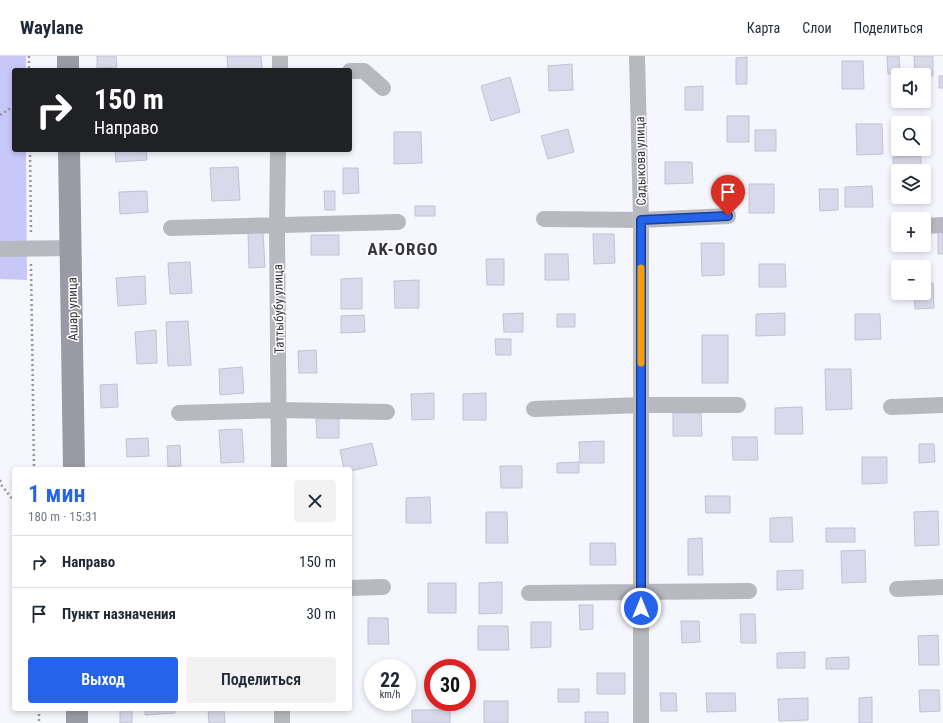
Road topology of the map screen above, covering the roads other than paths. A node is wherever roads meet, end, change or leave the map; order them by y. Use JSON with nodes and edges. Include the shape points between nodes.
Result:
{"nodes":[{"id":1,"x":68,"y":56,"type":"edge"},
{"id":2,"x":280,"y":56,"type":"edge"},
{"id":3,"x":637,"y":56,"type":"edge"},
{"id":4,"x":68,"y":68,"type":"edge"},
{"id":5,"x":280,"y":68,"type":"edge"},
{"id":6,"x":352,"y":71,"type":"edge"},
{"id":7,"x":383,"y":88,"type":"dead end"},
{"id":8,"x":69,"y":152,"type":"edge"},
{"id":9,"x":278,"y":152,"type":"edge"},
{"id":10,"x":728,"y":216,"type":"dead end"},
{"id":11,"x":544,"y":219,"type":"dead end"},
{"id":12,"x":641,"y":220,"type":"junction"},
{"id":13,"x":398,"y":222,"type":"dead end"},
{"id":14,"x":943,"y":225,"type":"edge"},
{"id":15,"x":277,"y":226,"type":"junction"},
{"id":16,"x":931,"y":226,"type":"edge"},
{"id":17,"x":171,"y":228,"type":"dead end"},
{"id":18,"x":71,"y":248,"type":"junction"},
{"id":19,"x":0,"y":249,"type":"edge"},
{"id":20,"x":641,"y":405,"type":"junction"},
{"id":21,"x":738,"y":405,"type":"dead end"},
{"id":22,"x":943,"y":405,"type":"edge"},
{"id":23,"x":891,"y":407,"type":"dead end"},
{"id":24,"x":534,"y":409,"type":"dead end"},
{"id":25,"x":279,"y":410,"type":"junction"},
{"id":26,"x":387,"y":412,"type":"dead end"},
{"id":27,"x":178,"y":413,"type":"dead end"},
{"id":28,"x":74,"y":467,"type":"edge"},
{"id":29,"x":280,"y":467,"type":"edge"},
{"id":30,"x":383,"y":587,"type":"dead end"},
{"id":31,"x":943,"y":587,"type":"edge"},
{"id":32,"x":352,"y":588,"type":"edge"},
{"id":33,"x":897,"y":589,"type":"dead end"},
{"id":34,"x":749,"y":592,"type":"dead end"},
{"id":35,"x":529,"y":593,"type":"dead end"},
{"id":36,"x":641,"y":593,"type":"junction"},
{"id":37,"x":77,"y":711,"type":"edge"},
{"id":38,"x":282,"y":711,"type":"edge"},
{"id":39,"x":77,"y":723,"type":"edge"},
{"id":40,"x":282,"y":723,"type":"edge"},
{"id":41,"x":641,"y":723,"type":"edge"}],
"edges":[{"from":1,"to":4,"type":"street"},
{"from":2,"to":5,"type":"street"},
{"from":3,"to":12,"type":"street","name":"Садыкова улица"},
{"from":6,"to":7,"type":"street","via":[[364,71]]},
{"from":8,"to":18,"type":"street","name":"Ашар улица"},
{"from":9,"to":15,"type":"street","name":"Таттыбубу улица"},
{"from":10,"to":12,"type":"street"},
{"from":11,"to":12,"type":"street"},
{"from":12,"to":20,"type":"street","name":"Садыкова улица"},
{"from":13,"to":15,"type":"street"},
{"from":14,"to":16,"type":"street"},
{"from":15,"to":17,"type":"street"},
{"from":15,"to":25,"type":"street","name":"Таттыбубу улица"},
{"from":18,"to":19,"type":"street"},
{"from":18,"to":28,"type":"street","name":"Ашар улица"},
{"from":20,"to":21,"type":"street"},
{"from":20,"to":24,"type":"street"},
{"from":20,"to":36,"type":"street","name":"Садыкова улица"},
{"from":22,"to":23,"type":"street"},
{"from":25,"to":26,"type":"street"},
{"from":25,"to":27,"type":"street"},
{"from":25,"to":29,"type":"street","name":"Таттыбубу улица"},
{"from":30,"to":32,"type":"street"},
{"from":31,"to":33,"type":"street"},
{"from":34,"to":36,"type":"street"},
{"from":35,"to":36,"type":"street"},
{"from":36,"to":41,"type":"street","name":"Садыкова улица"},
{"from":37,"to":39,"type":"street"},
{"from":38,"to":40,"type":"street"}]}
